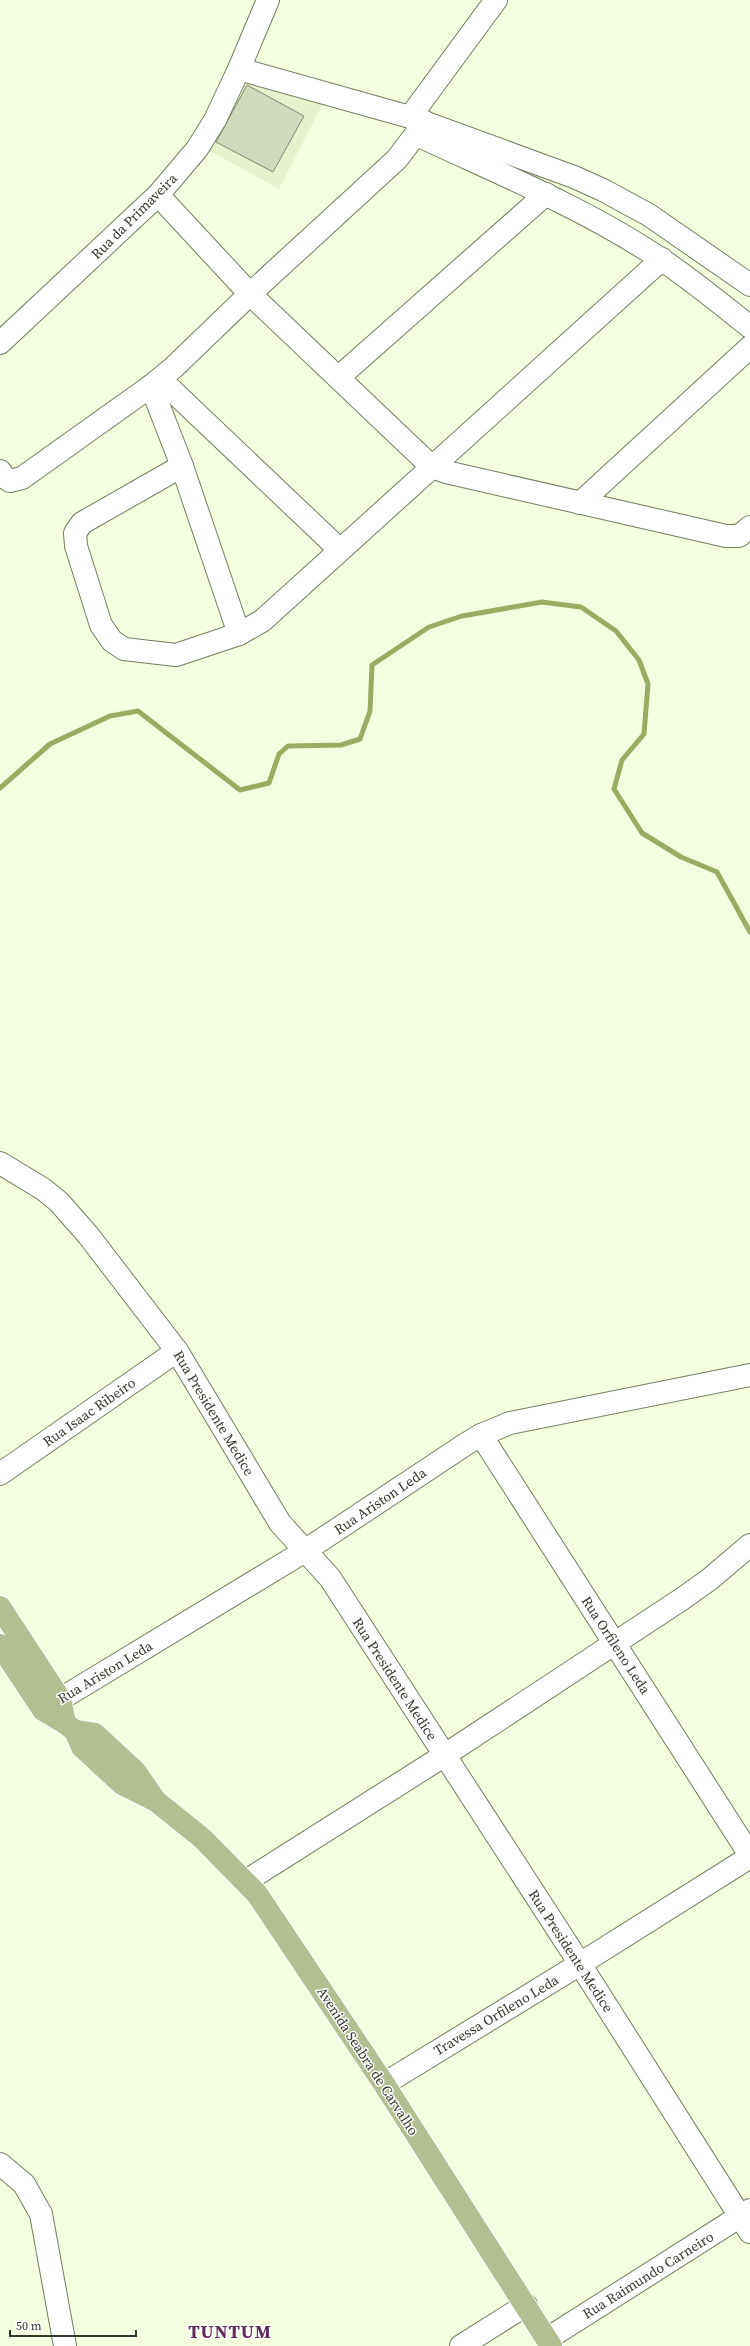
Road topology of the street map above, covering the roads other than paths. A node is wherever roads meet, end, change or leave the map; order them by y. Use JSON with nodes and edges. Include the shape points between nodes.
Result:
{"nodes":[{"id":1,"x":268,"y":0,"type":"edge"},
{"id":2,"x":496,"y":0,"type":"edge"},
{"id":3,"x":238,"y":69,"type":"junction"},
{"id":4,"x":417,"y":125,"type":"junction"},
{"id":5,"x":546,"y":194,"type":"junction"},
{"id":6,"x":158,"y":195,"type":"junction"},
{"id":7,"x":662,"y":260,"type":"junction"},
{"id":8,"x":750,"y":285,"type":"edge"},
{"id":9,"x":250,"y":294,"type":"junction"},
{"id":10,"x":750,"y":327,"type":"edge"},
{"id":11,"x":0,"y":343,"type":"edge"},
{"id":12,"x":750,"y":347,"type":"edge"},
{"id":13,"x":339,"y":377,"type":"junction"},
{"id":14,"x":155,"y":383,"type":"junction"},
{"id":15,"x":182,"y":466,"type":"junction"},
{"id":16,"x":432,"y":467,"type":"junction"},
{"id":17,"x":0,"y":471,"type":"edge"},
{"id":18,"x":580,"y":503,"type":"junction"},
{"id":19,"x":750,"y":527,"type":"edge"},
{"id":20,"x":340,"y":550,"type":"junction"},
{"id":21,"x":238,"y":634,"type":"junction"},
{"id":22,"x":0,"y":1163,"type":"edge"},
{"id":23,"x":177,"y":1351,"type":"junction"},
{"id":24,"x":750,"y":1375,"type":"edge"},
{"id":25,"x":481,"y":1435,"type":"junction"},
{"id":26,"x":0,"y":1474,"type":"edge"},
{"id":27,"x":750,"y":1545,"type":"edge"},
{"id":28,"x":305,"y":1551,"type":"junction"},
{"id":29,"x":0,"y":1607,"type":"edge"},
{"id":30,"x":614,"y":1643,"type":"junction"},
{"id":31,"x":0,"y":1645,"type":"edge"},
{"id":32,"x":52,"y":1705,"type":"junction"},
{"id":33,"x":445,"y":1755,"type":"junction"},
{"id":34,"x":750,"y":1856,"type":"edge"},
{"id":35,"x":246,"y":1881,"type":"junction"},
{"id":36,"x":580,"y":1964,"type":"junction"},
{"id":37,"x":384,"y":2084,"type":"junction"},
{"id":38,"x":0,"y":2164,"type":"edge"},
{"id":39,"x":0,"y":2183,"type":"edge"},
{"id":40,"x":24,"y":2184,"type":"junction"},
{"id":41,"x":747,"y":2219,"type":"edge"},
{"id":42,"x":526,"y":2305,"type":"junction"},
{"id":43,"x":549,"y":2343,"type":"edge"},
{"id":44,"x":66,"y":2346,"type":"edge"},
{"id":45,"x":461,"y":2346,"type":"edge"}],
"edges":[{"from":1,"to":3,"type":"street","name":"Rua da Primaveira"},
{"from":2,"to":4,"type":"street"},
{"from":3,"to":4,"type":"street"},
{"from":3,"to":6,"type":"street","name":"Rua da Primaveira","via":[[200,144]]},
{"from":4,"to":5,"type":"street"},
{"from":4,"to":8,"type":"street","via":[[574,177],[604,190],[650,215]]},
{"from":4,"to":9,"type":"street","via":[[397,159]]},
{"from":5,"to":7,"type":"street"},
{"from":5,"to":13,"type":"street"},
{"from":6,"to":9,"type":"street"},
{"from":6,"to":11,"type":"street","name":"Rua da Primaveira"},
{"from":7,"to":10,"type":"street"},
{"from":7,"to":16,"type":"street"},
{"from":9,"to":13,"type":"street"},
{"from":9,"to":14,"type":"street","via":[[186,357]]},
{"from":12,"to":18,"type":"street"},
{"from":13,"to":16,"type":"street"},
{"from":14,"to":15,"type":"street"},
{"from":14,"to":17,"type":"street","via":[[22,478],[10,481]]},
{"from":14,"to":20,"type":"street"},
{"from":15,"to":21,"type":"street"},
{"from":15,"to":21,"type":"street","via":[[77,527],[76,546],[101,625],[117,646],[169,656]]},
{"from":16,"to":18,"type":"street"},
{"from":16,"to":20,"type":"street"},
{"from":18,"to":19,"type":"street","via":[[726,536],[739,536]]},
{"from":20,"to":21,"type":"street","via":[[272,614]]},
{"from":22,"to":23,"type":"street","name":"Rua Presidente Medice","via":[[43,1189],[74,1217]]},
{"from":23,"to":26,"type":"street","name":"Rua Isaac Ribeiro"},
{"from":23,"to":28,"type":"street","name":"Rua Presidente Medice","via":[[280,1523]]},
{"from":24,"to":25,"type":"street","name":"Rua Ariston Leda","via":[[510,1422]]},
{"from":25,"to":28,"type":"street","name":"Rua Ariston Leda"},
{"from":25,"to":30,"type":"street","name":"Rua Orfileno Leda"},
{"from":27,"to":30,"type":"street","via":[[710,1579]]},
{"from":28,"to":32,"type":"street","name":"Rua Ariston Leda"},
{"from":28,"to":33,"type":"street","name":"Rua Presidente Medice","via":[[330,1578]]},
{"from":29,"to":32,"type":"main road"},
{"from":30,"to":33,"type":"street"},
{"from":30,"to":34,"type":"street","name":"Rua Orfileno Leda"},
{"from":31,"to":32,"type":"main road"},
{"from":32,"to":35,"type":"main road","name":"Avenida Seabra de Carvalho","via":[[70,1726],[82,1747],[122,1784],[156,1801],[202,1838]]},
{"from":33,"to":35,"type":"street"},
{"from":33,"to":36,"type":"street","name":"Rua Presidente Medice"},
{"from":34,"to":36,"type":"street","name":"Travessa Orfileno Leda"},
{"from":35,"to":37,"type":"main road","name":"Avenida Seabra de Carvalho","via":[[266,1906]]},
{"from":36,"to":37,"type":"street","name":"Travessa Orfileno Leda"},
{"from":36,"to":41,"type":"street","name":"Rua Presidente Medice"},
{"from":37,"to":42,"type":"main road","name":"Avenida Seabra de Carvalho"},
{"from":38,"to":40,"type":"street"},
{"from":39,"to":40,"type":"street"},
{"from":40,"to":44,"type":"street","via":[[36,2204],[44,2225]]},
{"from":41,"to":43,"type":"street","name":"Rua Raimundo Carneiro"},
{"from":42,"to":43,"type":"main road","name":"Avenida Seabra de Carvalho"},
{"from":42,"to":45,"type":"street"}]}
